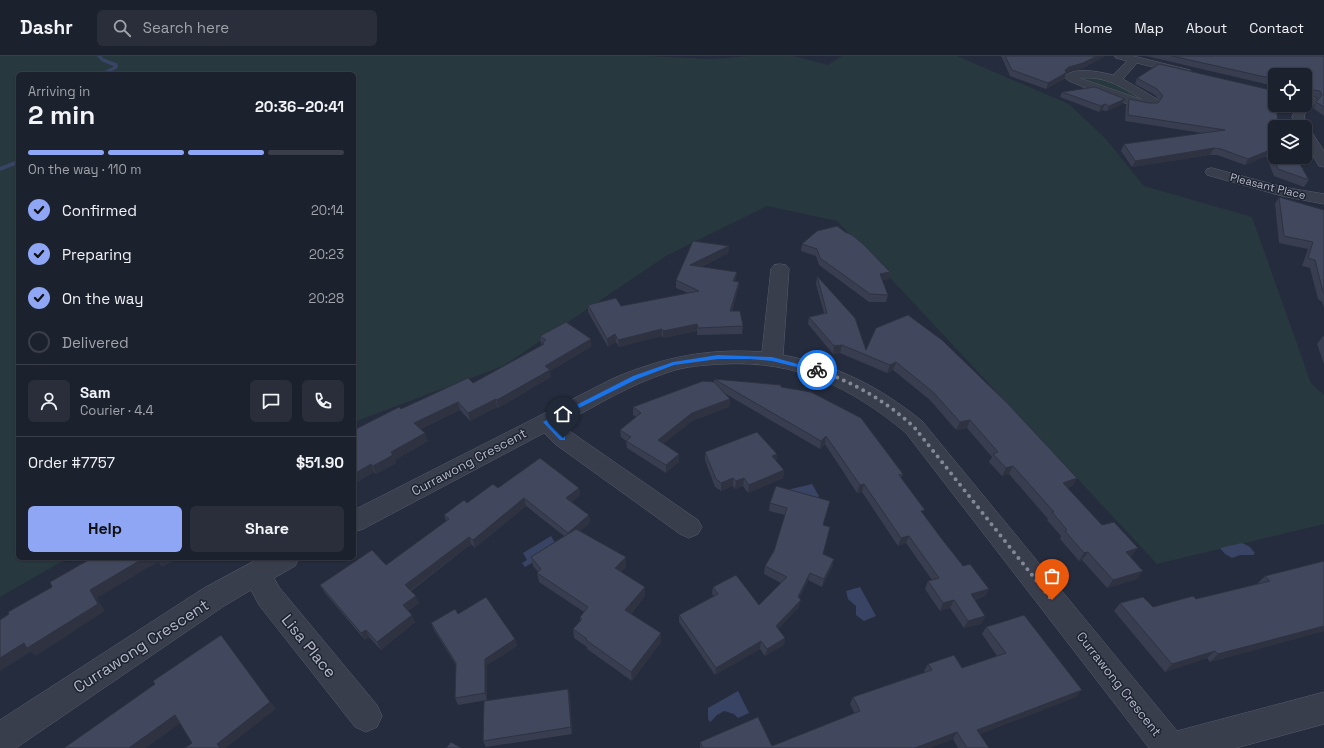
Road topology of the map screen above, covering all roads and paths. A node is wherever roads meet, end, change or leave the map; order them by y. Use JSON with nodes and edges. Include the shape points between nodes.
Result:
{"nodes":[{"id":1,"x":1119,"y":56,"type":"edge"},
{"id":2,"x":1134,"y":60,"type":"junction"},
{"id":3,"x":1201,"y":75,"type":"edge"},
{"id":4,"x":1115,"y":79,"type":"junction"},
{"id":5,"x":1312,"y":101,"type":"edge"},
{"id":6,"x":1324,"y":104,"type":"edge"},
{"id":7,"x":1312,"y":142,"type":"edge"},
{"id":8,"x":1324,"y":163,"type":"edge"},
{"id":9,"x":1212,"y":172,"type":"dead end"},
{"id":10,"x":1324,"y":199,"type":"edge"},
{"id":11,"x":780,"y":269,"type":"dead end"},
{"id":12,"x":772,"y":359,"type":"junction"},
{"id":13,"x":546,"y":422,"type":"junction"},
{"id":14,"x":356,"y":521,"type":"edge"},
{"id":15,"x":689,"y":527,"type":"dead end"},
{"id":16,"x":281,"y":560,"type":"edge"},
{"id":17,"x":256,"y":574,"type":"junction"},
{"id":18,"x":1324,"y":708,"type":"edge"},
{"id":19,"x":366,"y":716,"type":"dead end"},
{"id":20,"x":0,"y":739,"type":"edge"},
{"id":21,"x":1170,"y":748,"type":"edge"},
{"id":22,"x":1176,"y":748,"type":"edge"}],
"edges":[{"from":1,"to":2,"type":"street"},
{"from":2,"to":3,"type":"street"},
{"from":2,"to":4,"type":"street"},
{"from":4,"to":4,"type":"street","via":[[1153,103],[1134,102],[1070,76],[1103,75]]},
{"from":5,"to":6,"type":"street"},
{"from":7,"to":8,"type":"street"},
{"from":9,"to":10,"type":"street","name":"Pleasant Place"},
{"from":11,"to":12,"type":"street"},
{"from":12,"to":13,"type":"street","name":"Currawong Crescent","via":[[718,357],[673,364],[629,380]]},
{"from":12,"to":21,"type":"street","name":"Currawong Crescent","via":[[816,369],[848,382],[891,408],[914,427]]},
{"from":13,"to":14,"type":"street","name":"Currawong Crescent"},
{"from":13,"to":15,"type":"street","via":[[563,438]]},
{"from":16,"to":17,"type":"street","name":"Currawong Crescent"},
{"from":17,"to":19,"type":"street","name":"Lisa Place","via":[[269,596]]},
{"from":17,"to":20,"type":"street","name":"Currawong Crescent","via":[[214,597]]},
{"from":18,"to":22,"type":"street"}]}
